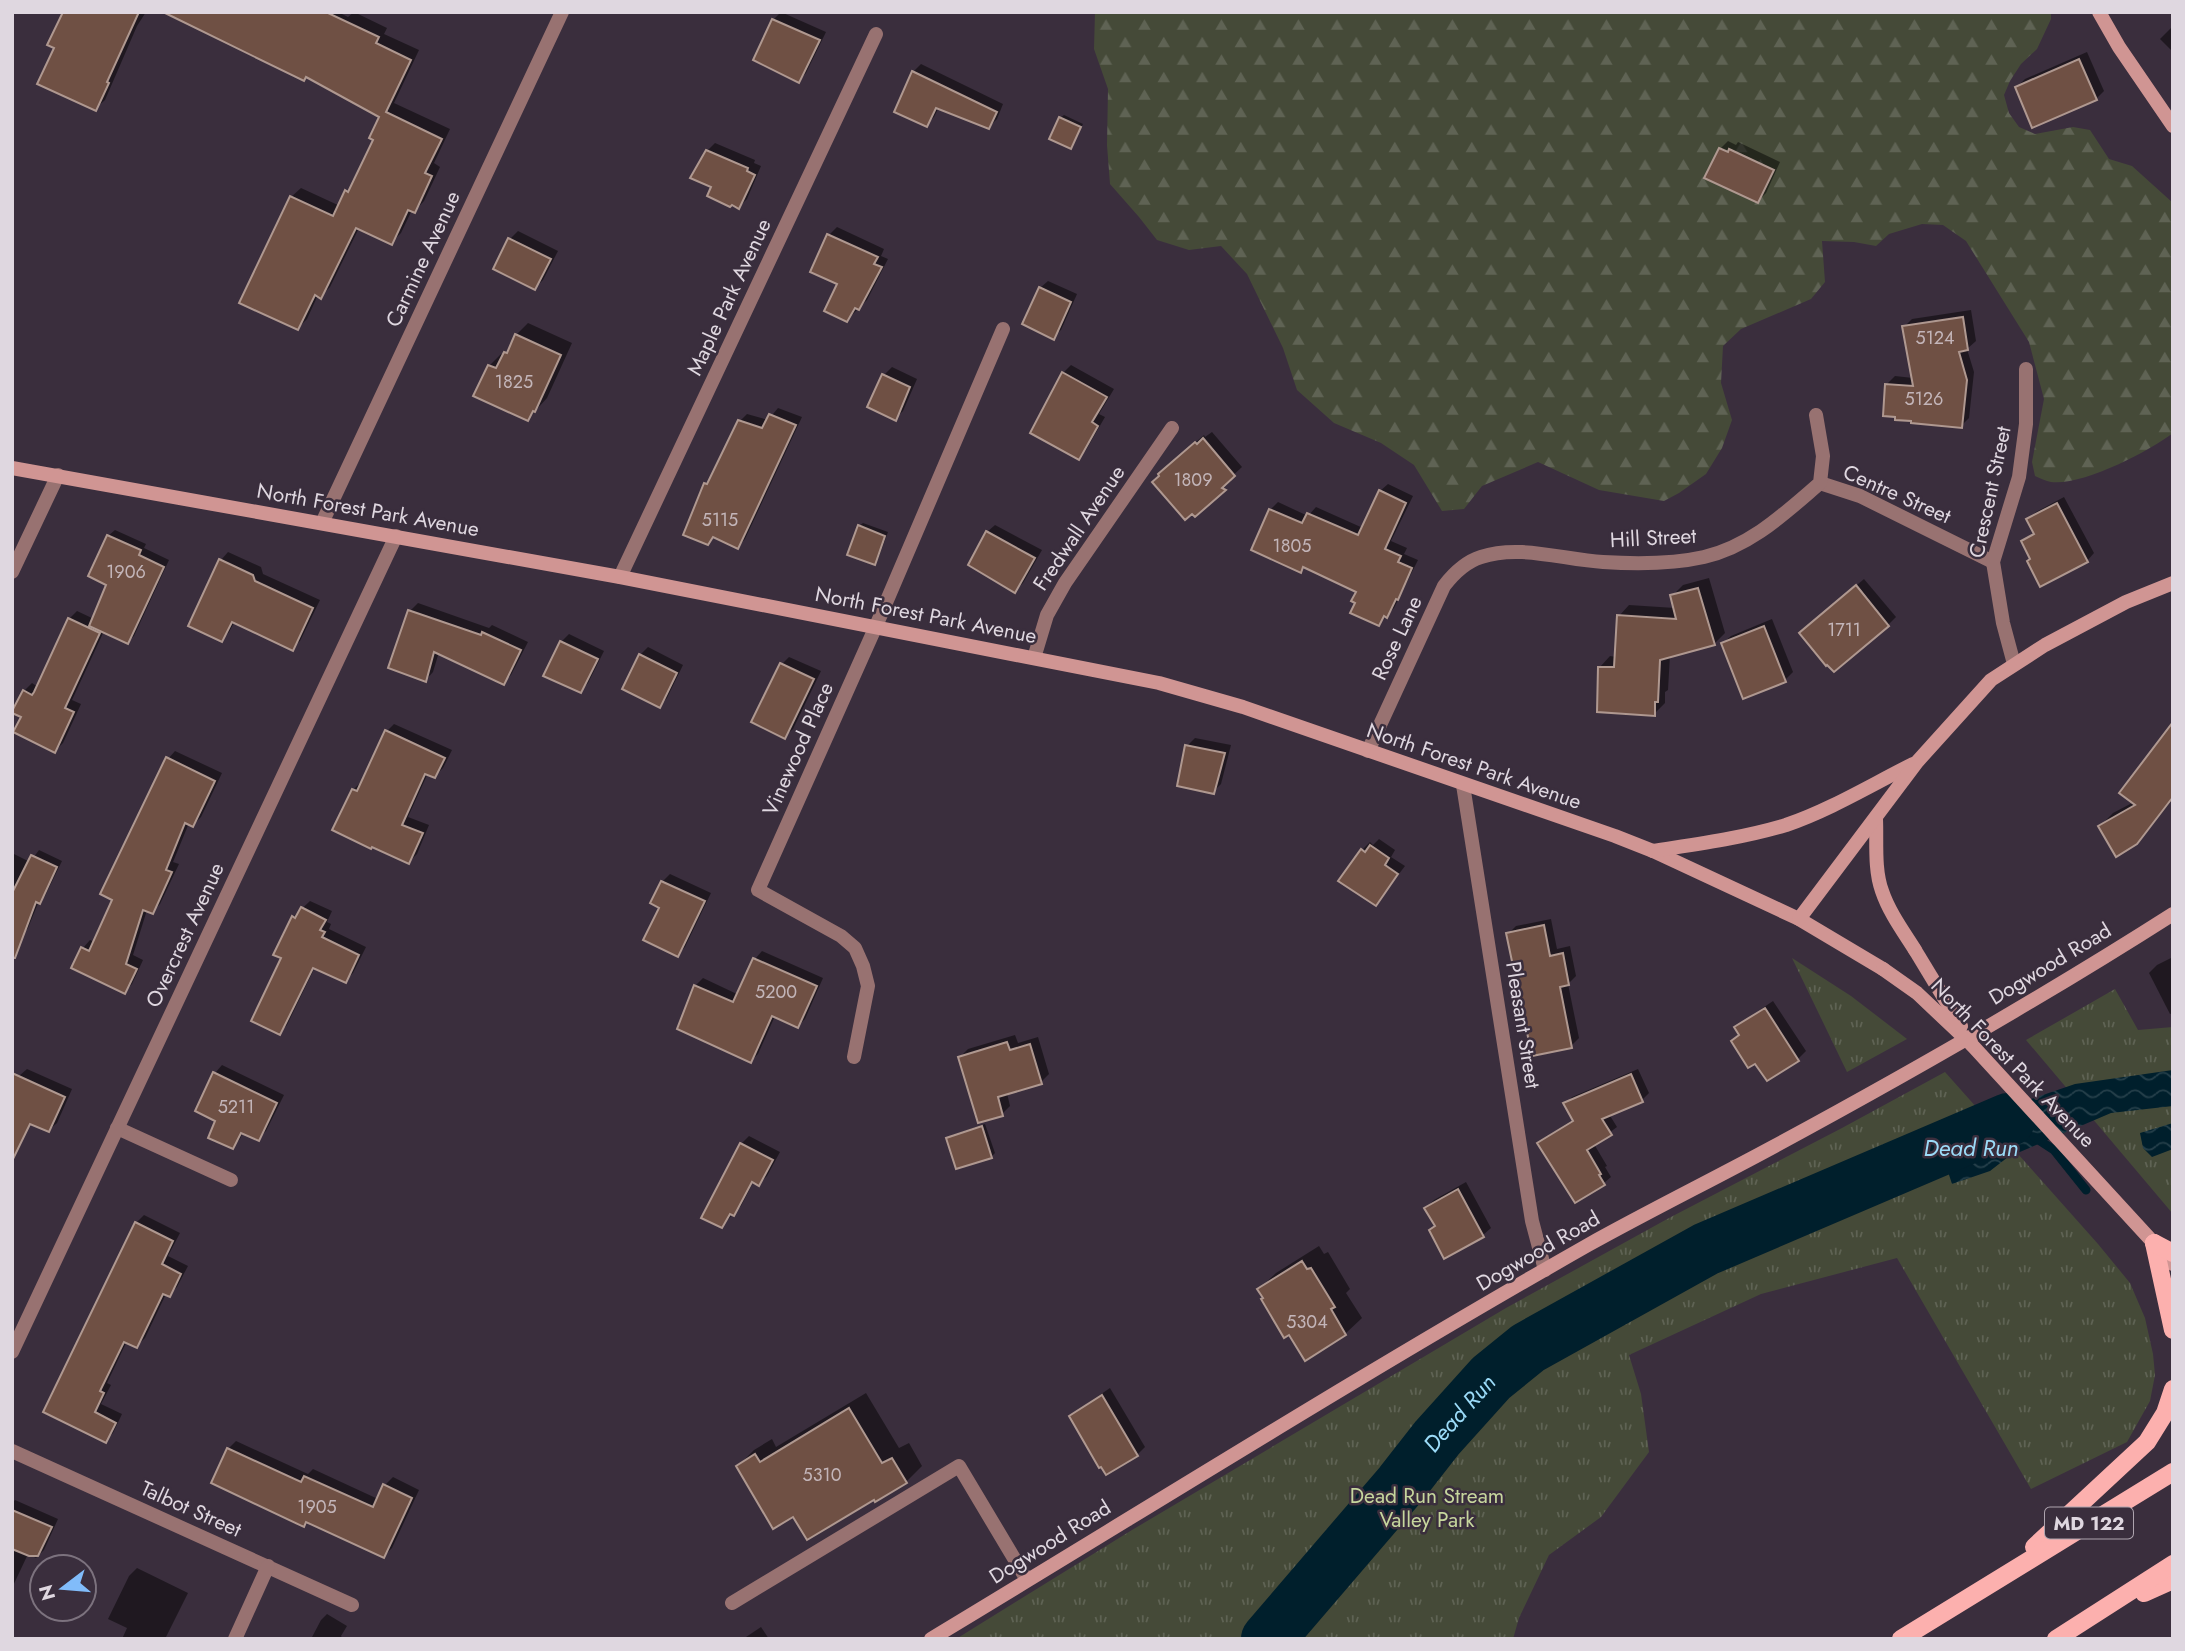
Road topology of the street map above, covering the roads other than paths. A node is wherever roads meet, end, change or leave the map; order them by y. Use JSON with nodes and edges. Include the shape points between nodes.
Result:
{"nodes":[{"id":1,"x":562,"y":12,"type":"edge"},
{"id":2,"x":2099,"y":12,"type":"edge"},
{"id":3,"x":876,"y":34,"type":"dead end"},
{"id":4,"x":2173,"y":126,"type":"edge"},
{"id":5,"x":1003,"y":329,"type":"dead end"},
{"id":6,"x":2026,"y":369,"type":"dead end"},
{"id":7,"x":1816,"y":415,"type":"dead end"},
{"id":8,"x":1172,"y":428,"type":"dead end"},
{"id":9,"x":12,"y":468,"type":"edge"},
{"id":10,"x":58,"y":475,"type":"junction"},
{"id":11,"x":1820,"y":483,"type":"junction"},
{"id":12,"x":322,"y":523,"type":"junction"},
{"id":13,"x":396,"y":536,"type":"junction"},
{"id":14,"x":1481,"y":557,"type":"joint"},
{"id":15,"x":1993,"y":562,"type":"junction"},
{"id":16,"x":12,"y":572,"type":"edge"},
{"id":17,"x":620,"y":577,"type":"junction"},
{"id":18,"x":2173,"y":583,"type":"edge"},
{"id":19,"x":876,"y":626,"type":"junction"},
{"id":20,"x":1034,"y":658,"type":"junction"},
{"id":21,"x":2014,"y":664,"type":"junction"},
{"id":22,"x":1368,"y":751,"type":"junction"},
{"id":23,"x":1917,"y":762,"type":"junction"},
{"id":24,"x":1463,"y":785,"type":"junction"},
{"id":25,"x":1876,"y":819,"type":"junction"},
{"id":26,"x":1653,"y":851,"type":"junction"},
{"id":27,"x":2173,"y":914,"type":"edge"},
{"id":28,"x":1799,"y":919,"type":"junction"},
{"id":29,"x":1972,"y":1045,"type":"junction"},
{"id":30,"x":853,"y":1057,"type":"dead end"},
{"id":31,"x":117,"y":1128,"type":"junction"},
{"id":32,"x":231,"y":1180,"type":"dead end"},
{"id":33,"x":2154,"y":1243,"type":"junction"},
{"id":34,"x":2173,"y":1253,"type":"edge"},
{"id":35,"x":2173,"y":1264,"type":"edge"},
{"id":36,"x":1545,"y":1270,"type":"junction"},
{"id":37,"x":2173,"y":1330,"type":"edge"},
{"id":38,"x":12,"y":1352,"type":"edge"},
{"id":39,"x":2173,"y":1389,"type":"edge"},
{"id":40,"x":12,"y":1451,"type":"edge"},
{"id":41,"x":2173,"y":1472,"type":"edge"},
{"id":42,"x":2173,"y":1564,"type":"edge"},
{"id":43,"x":268,"y":1566,"type":"junction"},
{"id":44,"x":2005,"y":1574,"type":"junction"},
{"id":45,"x":1027,"y":1580,"type":"junction"},
{"id":46,"x":2173,"y":1580,"type":"edge"},
{"id":47,"x":732,"y":1603,"type":"dead end"},
{"id":48,"x":352,"y":1605,"type":"dead end"},
{"id":49,"x":2105,"y":1609,"type":"junction"},
{"id":50,"x":235,"y":1639,"type":"edge"},
{"id":51,"x":931,"y":1639,"type":"edge"},
{"id":52,"x":1900,"y":1639,"type":"edge"},
{"id":53,"x":2056,"y":1639,"type":"edge"}],
"edges":[{"from":1,"to":12,"type":"street","name":"Carmine Avenue"},
{"from":2,"to":4,"type":"main road"},
{"from":3,"to":17,"type":"street","name":"Maple Park Avenue"},
{"from":5,"to":19,"type":"street","name":"Vinewood Place"},
{"from":6,"to":15,"type":"street","name":"Crescent Street","via":[[2026,424],[2019,477]]},
{"from":7,"to":11,"type":"street","via":[[1823,456]]},
{"from":8,"to":20,"type":"street","name":"Fredwall Avenue","via":[[1065,583],[1047,615]]},
{"from":9,"to":10,"type":"main road","name":"North Forest Park Avenue"},
{"from":10,"to":12,"type":"main road","name":"North Forest Park Avenue"},
{"from":10,"to":16,"type":"street"},
{"from":11,"to":14,"type":"street","name":"Hill Street","via":[[1765,531],[1704,557],[1604,562],[1516,552]]},
{"from":11,"to":15,"type":"street","name":"Centre Street","via":[[1860,496]]},
{"from":12,"to":13,"type":"main road","name":"North Forest Park Avenue"},
{"from":13,"to":17,"type":"main road","name":"North Forest Park Avenue"},
{"from":13,"to":31,"type":"street","name":"Overcrest Avenue"},
{"from":14,"to":22,"type":"street","name":"Rose Lane","via":[[1457,570],[1444,586]]},
{"from":15,"to":21,"type":"street","name":"Crescent Street"},
{"from":17,"to":19,"type":"main road","name":"North Forest Park Avenue"},
{"from":18,"to":21,"type":"main road","via":[[2126,602]]},
{"from":19,"to":20,"type":"main road","name":"North Forest Park Avenue"},
{"from":19,"to":30,"type":"street","name":"Vinewood Place","via":[[758,890],[855,948],[868,986]]},
{"from":20,"to":22,"type":"main road","name":"North Forest Park Avenue","via":[[1203,695]]},
{"from":21,"to":23,"type":"main road","via":[[1991,680]]},
{"from":22,"to":24,"type":"main road","name":"North Forest Park Avenue"},
{"from":23,"to":25,"type":"main road"},
{"from":23,"to":26,"type":"main road","via":[[1786,824]]},
{"from":24,"to":26,"type":"main road","name":"North Forest Park Avenue"},
{"from":24,"to":36,"type":"street","name":"Pleasant Street","via":[[1532,1221]]},
{"from":25,"to":28,"type":"main road"},
{"from":25,"to":29,"type":"main road","bridge":true,"via":[[1877,870],[1889,909]]},
{"from":26,"to":28,"type":"main road","name":"North Forest Park Avenue"},
{"from":27,"to":36,"type":"main road","name":"Dogwood Road","via":[[1896,1079]]},
{"from":28,"to":29,"type":"main road","name":"North Forest Park Avenue","bridge":true,"via":[[1917,993]]},
{"from":29,"to":33,"type":"main road","name":"North Forest Park Avenue"},
{"from":31,"to":32,"type":"street"},
{"from":31,"to":38,"type":"street","name":"Overcrest Avenue"},
{"from":33,"to":34,"type":"main road"},
{"from":33,"to":35,"type":"main road","name":"North Forest Park Avenue"},
{"from":33,"to":37,"type":"main road"},
{"from":36,"to":45,"type":"main road","name":"Dogwood Road"},
{"from":39,"to":44,"type":"main road","via":[[2147,1442]]},
{"from":40,"to":43,"type":"street","name":"Talbot Street"},
{"from":41,"to":44,"type":"main road","number":"MD 122"},
{"from":42,"to":49,"type":"main road"},
{"from":43,"to":48,"type":"street","name":"Talbot Street"},
{"from":43,"to":50,"type":"street"},
{"from":44,"to":52,"type":"main road","number":"MD 122"},
{"from":45,"to":47,"type":"street","via":[[959,1466]]},
{"from":45,"to":51,"type":"main road","name":"Dogwood Road"},
{"from":46,"to":49,"type":"main road"},
{"from":49,"to":53,"type":"main road"}]}
